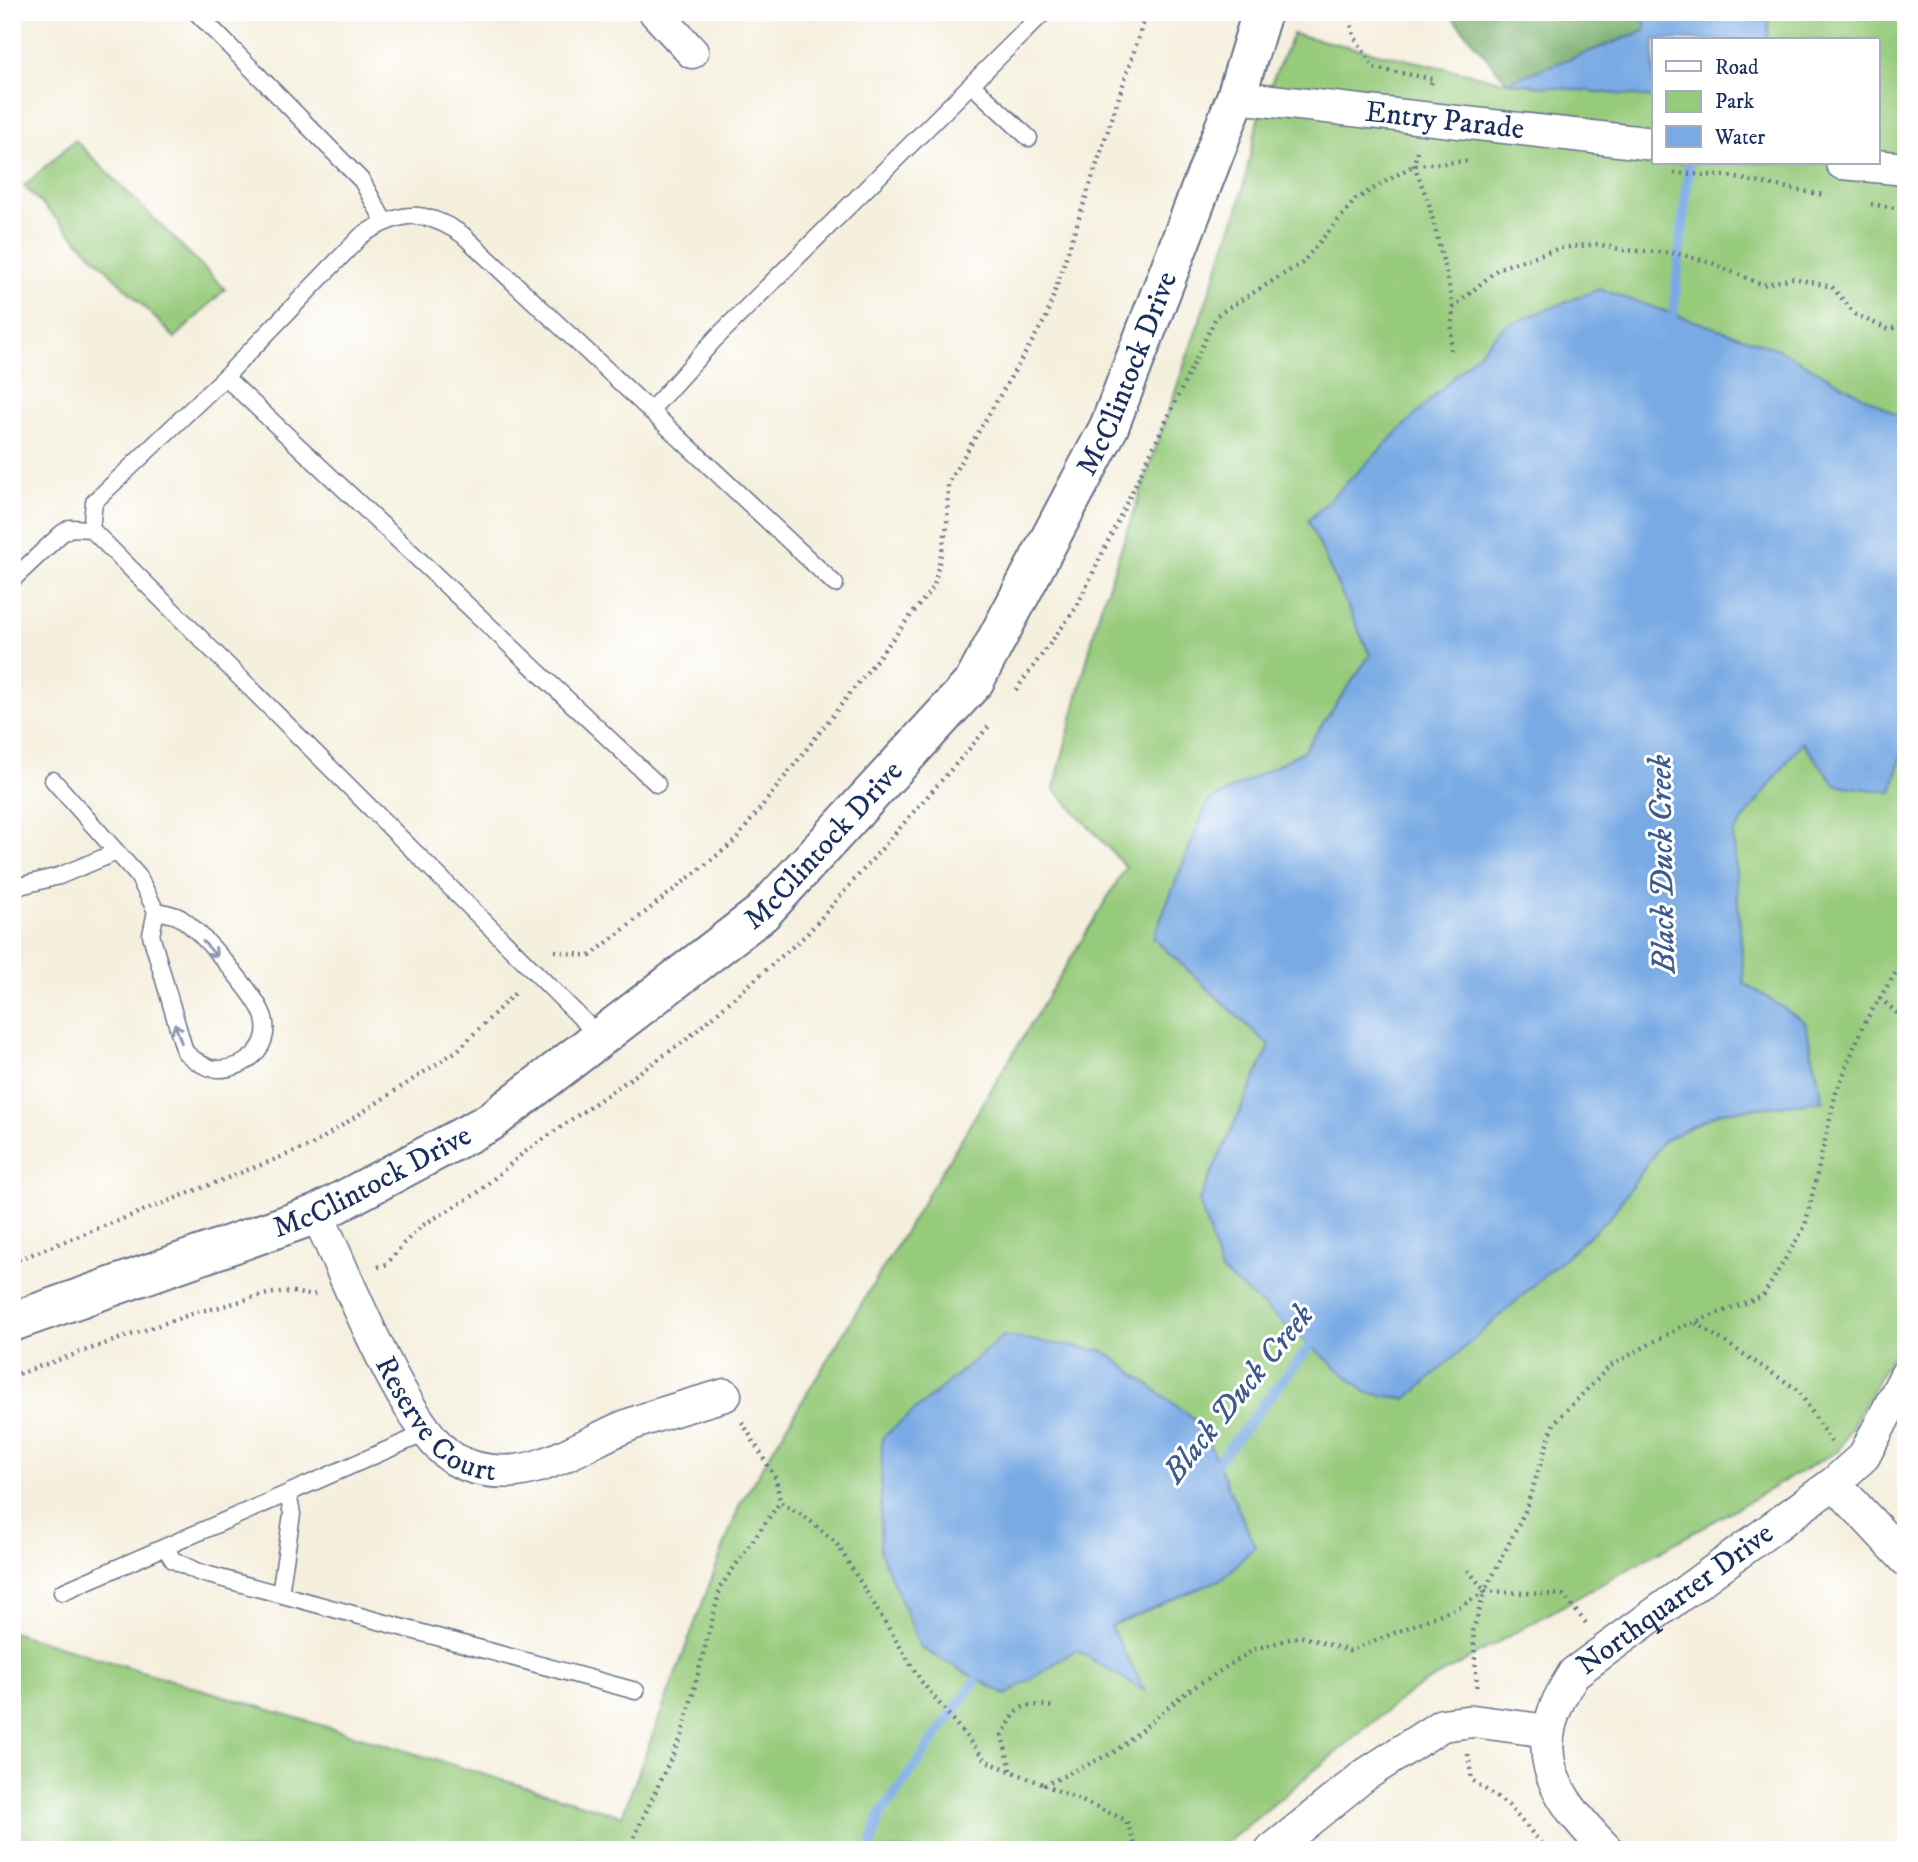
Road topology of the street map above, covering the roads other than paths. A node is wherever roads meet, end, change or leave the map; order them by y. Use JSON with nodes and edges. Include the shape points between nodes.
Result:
{"nodes":[{"id":1,"x":197,"y":12,"type":"edge"},
{"id":2,"x":655,"y":12,"type":"edge"},
{"id":3,"x":1044,"y":12,"type":"edge"},
{"id":4,"x":1262,"y":12,"type":"edge"},
{"id":5,"x":692,"y":52,"type":"dead end"},
{"id":6,"x":973,"y":86,"type":"junction"},
{"id":7,"x":1236,"y":97,"type":"junction"},
{"id":8,"x":1029,"y":138,"type":"dead end"},
{"id":9,"x":1652,"y":144,"type":"edge"},
{"id":10,"x":1853,"y":164,"type":"edge"},
{"id":11,"x":1906,"y":169,"type":"edge"},
{"id":12,"x":384,"y":221,"type":"junction"},
{"id":13,"x":225,"y":377,"type":"junction"},
{"id":14,"x":650,"y":411,"type":"junction"},
{"id":15,"x":91,"y":529,"type":"junction"},
{"id":16,"x":12,"y":580,"type":"edge"},
{"id":17,"x":835,"y":584,"type":"dead end"},
{"id":18,"x":54,"y":780,"type":"dead end"},
{"id":19,"x":657,"y":784,"type":"dead end"},
{"id":20,"x":117,"y":852,"type":"junction"},
{"id":21,"x":12,"y":888,"type":"edge"},
{"id":22,"x":156,"y":911,"type":"junction"},
{"id":23,"x":601,"y":1038,"type":"junction"},
{"id":24,"x":317,"y":1214,"type":"junction"},
{"id":25,"x":12,"y":1322,"type":"edge"},
{"id":26,"x":1906,"y":1375,"type":"edge"},
{"id":27,"x":725,"y":1395,"type":"road end"},
{"id":28,"x":428,"y":1432,"type":"junction"},
{"id":29,"x":1834,"y":1483,"type":"junction"},
{"id":30,"x":288,"y":1494,"type":"junction"},
{"id":31,"x":165,"y":1547,"type":"junction"},
{"id":32,"x":1906,"y":1560,"type":"edge"},
{"id":33,"x":62,"y":1592,"type":"dead end"},
{"id":34,"x":280,"y":1594,"type":"junction"},
{"id":35,"x":636,"y":1691,"type":"dead end"},
{"id":36,"x":1548,"y":1731,"type":"junction"},
{"id":37,"x":1272,"y":1850,"type":"edge"},
{"id":38,"x":1607,"y":1850,"type":"edge"}],
"edges":[{"from":1,"to":12,"type":"lane","via":[[362,181]]},
{"from":2,"to":5,"type":"street"},
{"from":3,"to":6,"type":"lane"},
{"from":4,"to":7,"type":"street","name":"McClintock Drive"},
{"from":6,"to":8,"type":"lane"},
{"from":6,"to":14,"type":"lane","via":[[715,338]]},
{"from":7,"to":9,"type":"street","name":"Entry Parade"},
{"from":7,"to":23,"type":"street","name":"McClintock Drive","via":[[1109,427],[974,682],[762,913]]},
{"from":10,"to":11,"type":"street"},
{"from":12,"to":13,"type":"lane","via":[[362,234]]},
{"from":12,"to":14,"type":"lane","via":[[414,214],[439,219],[463,235]]},
{"from":13,"to":15,"type":"lane","via":[[94,502]]},
{"from":13,"to":19,"type":"lane"},
{"from":14,"to":17,"type":"lane"},
{"from":15,"to":16,"type":"lane","via":[[70,528]]},
{"from":15,"to":23,"type":"lane"},
{"from":18,"to":20,"type":"lane"},
{"from":20,"to":21,"type":"lane","via":[[59,876]]},
{"from":20,"to":22,"type":"lane","via":[[138,876]]},
{"from":22,"to":22,"type":"lane","one_way":true,"via":[[181,918],[257,999],[265,1020],[264,1040],[253,1058],[216,1069],[185,1052],[151,934]]},
{"from":23,"to":24,"type":"street","name":"McClintock Drive","via":[[490,1122]]},
{"from":24,"to":25,"type":"street","name":"McClintock Drive"},
{"from":24,"to":28,"type":"street","name":"Reserve Court","via":[[368,1325]]},
{"from":26,"to":29,"type":"street","name":"Northquarter Drive","via":[[1864,1456]]},
{"from":27,"to":28,"type":"street","name":"Reserve Court","via":[[627,1426],[517,1471],[483,1471],[453,1458]]},
{"from":28,"to":30,"type":"lane"},
{"from":29,"to":32,"type":"street"},
{"from":29,"to":36,"type":"street","name":"Northquarter Drive","via":[[1574,1673],[1557,1700]]},
{"from":30,"to":31,"type":"lane"},
{"from":30,"to":34,"type":"lane","via":[[292,1514]]},
{"from":31,"to":33,"type":"lane"},
{"from":31,"to":34,"type":"lane","via":[[182,1566]]},
{"from":34,"to":35,"type":"lane"},
{"from":36,"to":37,"type":"street","via":[[1473,1721],[1442,1725],[1365,1775]]},
{"from":36,"to":38,"type":"street","name":"Northquarter Drive","via":[[1547,1758],[1560,1794]]}]}
